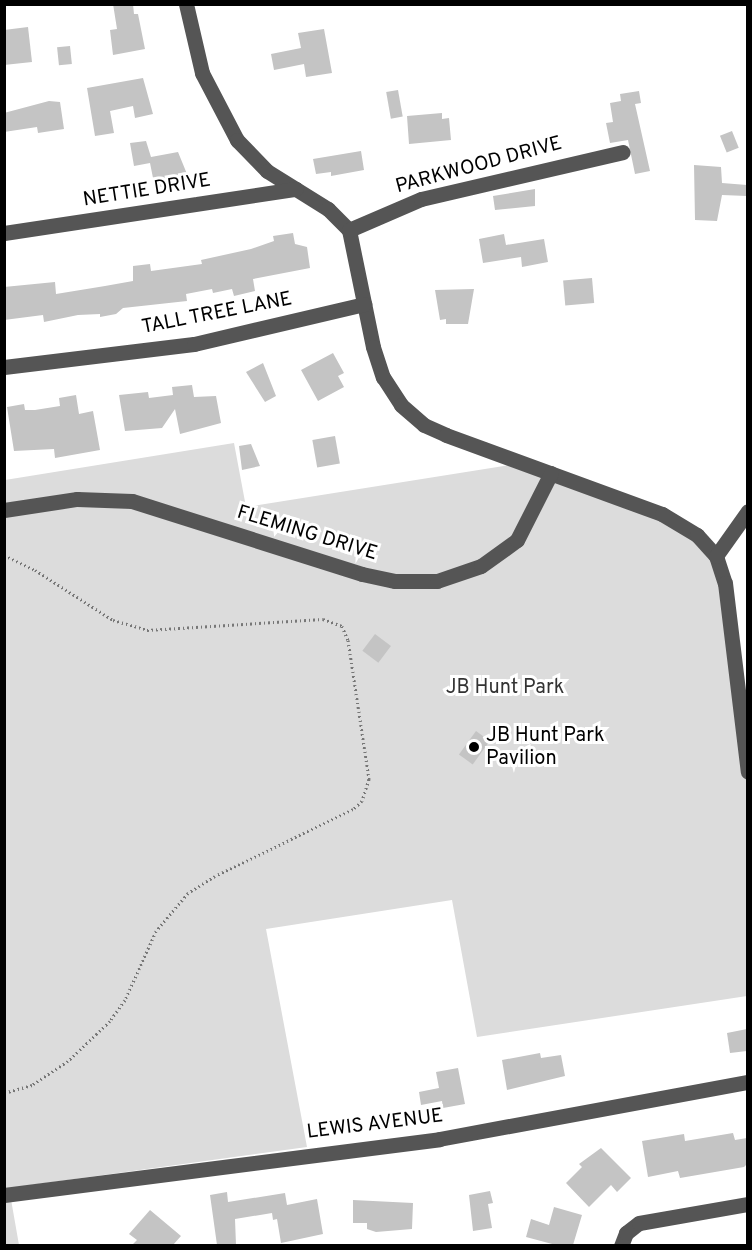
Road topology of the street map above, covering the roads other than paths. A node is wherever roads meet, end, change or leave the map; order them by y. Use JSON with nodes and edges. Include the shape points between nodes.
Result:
{"nodes":[{"id":1,"x":186,"y":4,"type":"edge"},
{"id":2,"x":623,"y":152,"type":"dead end"},
{"id":3,"x":296,"y":189,"type":"junction"},
{"id":4,"x":348,"y":230,"type":"junction"},
{"id":5,"x":4,"y":233,"type":"edge"},
{"id":6,"x":364,"y":304,"type":"junction"},
{"id":7,"x":4,"y":367,"type":"edge"},
{"id":8,"x":551,"y":473,"type":"junction"},
{"id":9,"x":4,"y":510,"type":"edge"},
{"id":10,"x":747,"y":511,"type":"edge"},
{"id":11,"x":716,"y":556,"type":"junction"},
{"id":12,"x":747,"y":772,"type":"edge"},
{"id":13,"x":747,"y":1082,"type":"edge"},
{"id":14,"x":4,"y":1195,"type":"edge"},
{"id":15,"x":747,"y":1204,"type":"edge"},
{"id":16,"x":621,"y":1245,"type":"edge"}],
"edges":[{"from":1,"to":3,"type":"street","via":[[202,73],[221,114],[237,140],[267,171]]},
{"from":2,"to":4,"type":"street","name":"PARKWOOD DRIVE","via":[[421,199]]},
{"from":3,"to":4,"type":"street","via":[[328,208]]},
{"from":3,"to":5,"type":"street","name":"NETTIE DRIVE"},
{"from":4,"to":6,"type":"street"},
{"from":6,"to":7,"type":"street","name":"TALL TREE LANE","via":[[194,344]]},
{"from":6,"to":8,"type":"street","via":[[383,377],[401,405],[424,425],[446,435]]},
{"from":8,"to":9,"type":"street","name":"FLEMING DRIVE","via":[[518,540],[481,566],[437,581],[395,581],[362,574],[132,501],[77,499]]},
{"from":8,"to":11,"type":"street","via":[[662,514],[697,535]]},
{"from":10,"to":11,"type":"street"},
{"from":11,"to":12,"type":"street","via":[[725,583]]},
{"from":13,"to":14,"type":"street","name":"LEWIS AVENUE","via":[[439,1139]]},
{"from":15,"to":16,"type":"street","via":[[639,1223],[626,1233]]}]}
